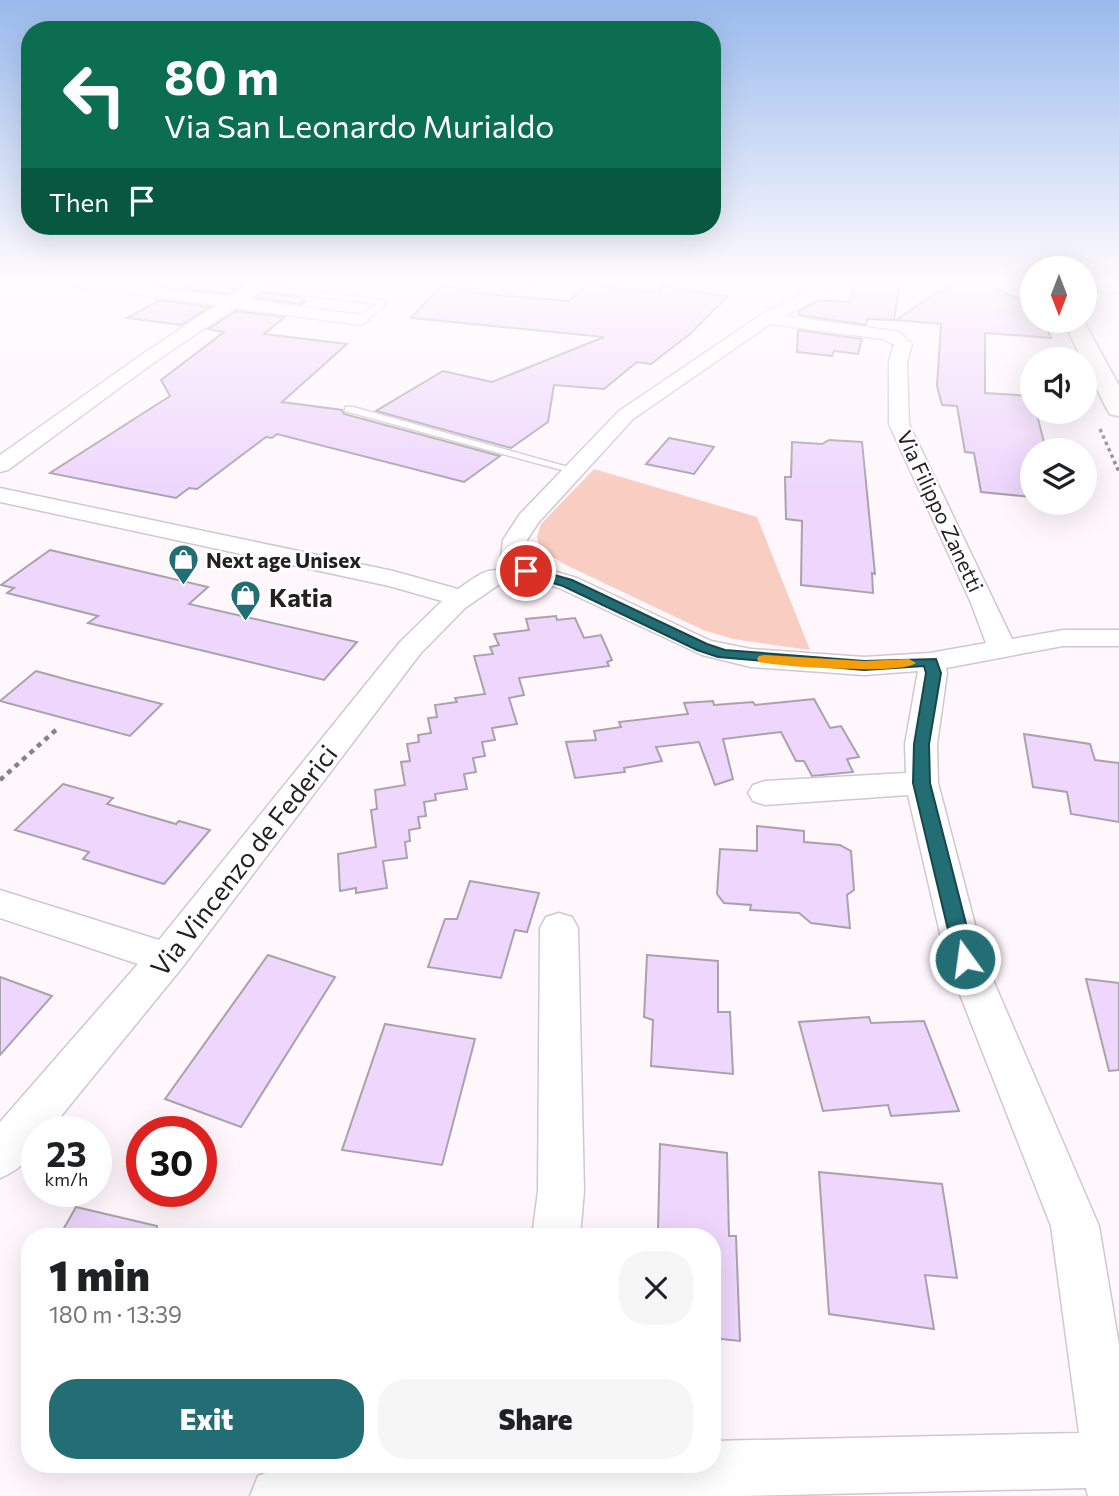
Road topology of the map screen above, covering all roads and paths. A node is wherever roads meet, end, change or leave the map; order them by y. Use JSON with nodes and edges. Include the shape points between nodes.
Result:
{"nodes":[{"id":1,"x":160,"y":351,"type":"edge"},
{"id":2,"x":720,"y":351,"type":"edge"},
{"id":3,"x":901,"y":351,"type":"edge"},
{"id":4,"x":1091,"y":351,"type":"edge"},
{"id":5,"x":349,"y":409,"type":"dead end"},
{"id":6,"x":1119,"y":409,"type":"edge"},
{"id":7,"x":1097,"y":423,"type":"edge"},
{"id":8,"x":0,"y":466,"type":"edge"},
{"id":9,"x":573,"y":470,"type":"junction"},
{"id":10,"x":1119,"y":472,"type":"edge"},
{"id":11,"x":0,"y":495,"type":"edge"},
{"id":12,"x":512,"y":569,"type":"junction"},
{"id":13,"x":462,"y":598,"type":"junction"},
{"id":14,"x":1119,"y":638,"type":"edge"},
{"id":15,"x":1002,"y":648,"type":"junction"},
{"id":16,"x":930,"y":662,"type":"junction"},
{"id":17,"x":57,"y":729,"type":"dead end"},
{"id":18,"x":0,"y":780,"type":"edge"},
{"id":19,"x":922,"y":783,"type":"junction"},
{"id":20,"x":765,"y":793,"type":"dead end"},
{"id":21,"x":0,"y":904,"type":"edge"},
{"id":22,"x":559,"y":928,"type":"dead end"},
{"id":23,"x":167,"y":958,"type":"junction"},
{"id":24,"x":0,"y":1156,"type":"edge"},
{"id":25,"x":557,"y":1228,"type":"edge"},
{"id":26,"x":509,"y":1478,"type":"edge"},
{"id":27,"x":1114,"y":1478,"type":"edge"},
{"id":28,"x":278,"y":1496,"type":"edge"}],
"edges":[{"from":1,"to":8,"type":"street"},
{"from":2,"to":9,"type":"street","via":[[626,415]]},
{"from":3,"to":15,"type":"street","name":"Via Filippo Zanetti","via":[[899,424]]},
{"from":4,"to":6,"type":"main road"},
{"from":5,"to":9,"type":"lane"},
{"from":7,"to":10,"type":"path"},
{"from":9,"to":12,"type":"street","via":[[515,540]]},
{"from":11,"to":13,"type":"street","via":[[393,579]]},
{"from":12,"to":13,"type":"street","name":"Via Vincenzo de Federici"},
{"from":12,"to":16,"type":"street","via":[[568,583],[723,654],[864,666]]},
{"from":13,"to":23,"type":"street","name":"Via Vincenzo de Federici","via":[[410,648]]},
{"from":14,"to":15,"type":"street","via":[[1063,638]]},
{"from":15,"to":16,"type":"street"},
{"from":16,"to":19,"type":"street","via":[[933,673],[922,744]]},
{"from":17,"to":18,"type":"path"},
{"from":19,"to":20,"type":"street"},
{"from":19,"to":27,"type":"street","via":[[965,959],[1076,1226]]},
{"from":21,"to":23,"type":"street"},
{"from":22,"to":25,"type":"street","via":[[561,1191]]},
{"from":23,"to":24,"type":"street","name":"Via Vincenzo de Federici"},
{"from":26,"to":27,"type":"street"},
{"from":26,"to":28,"type":"street"}]}
